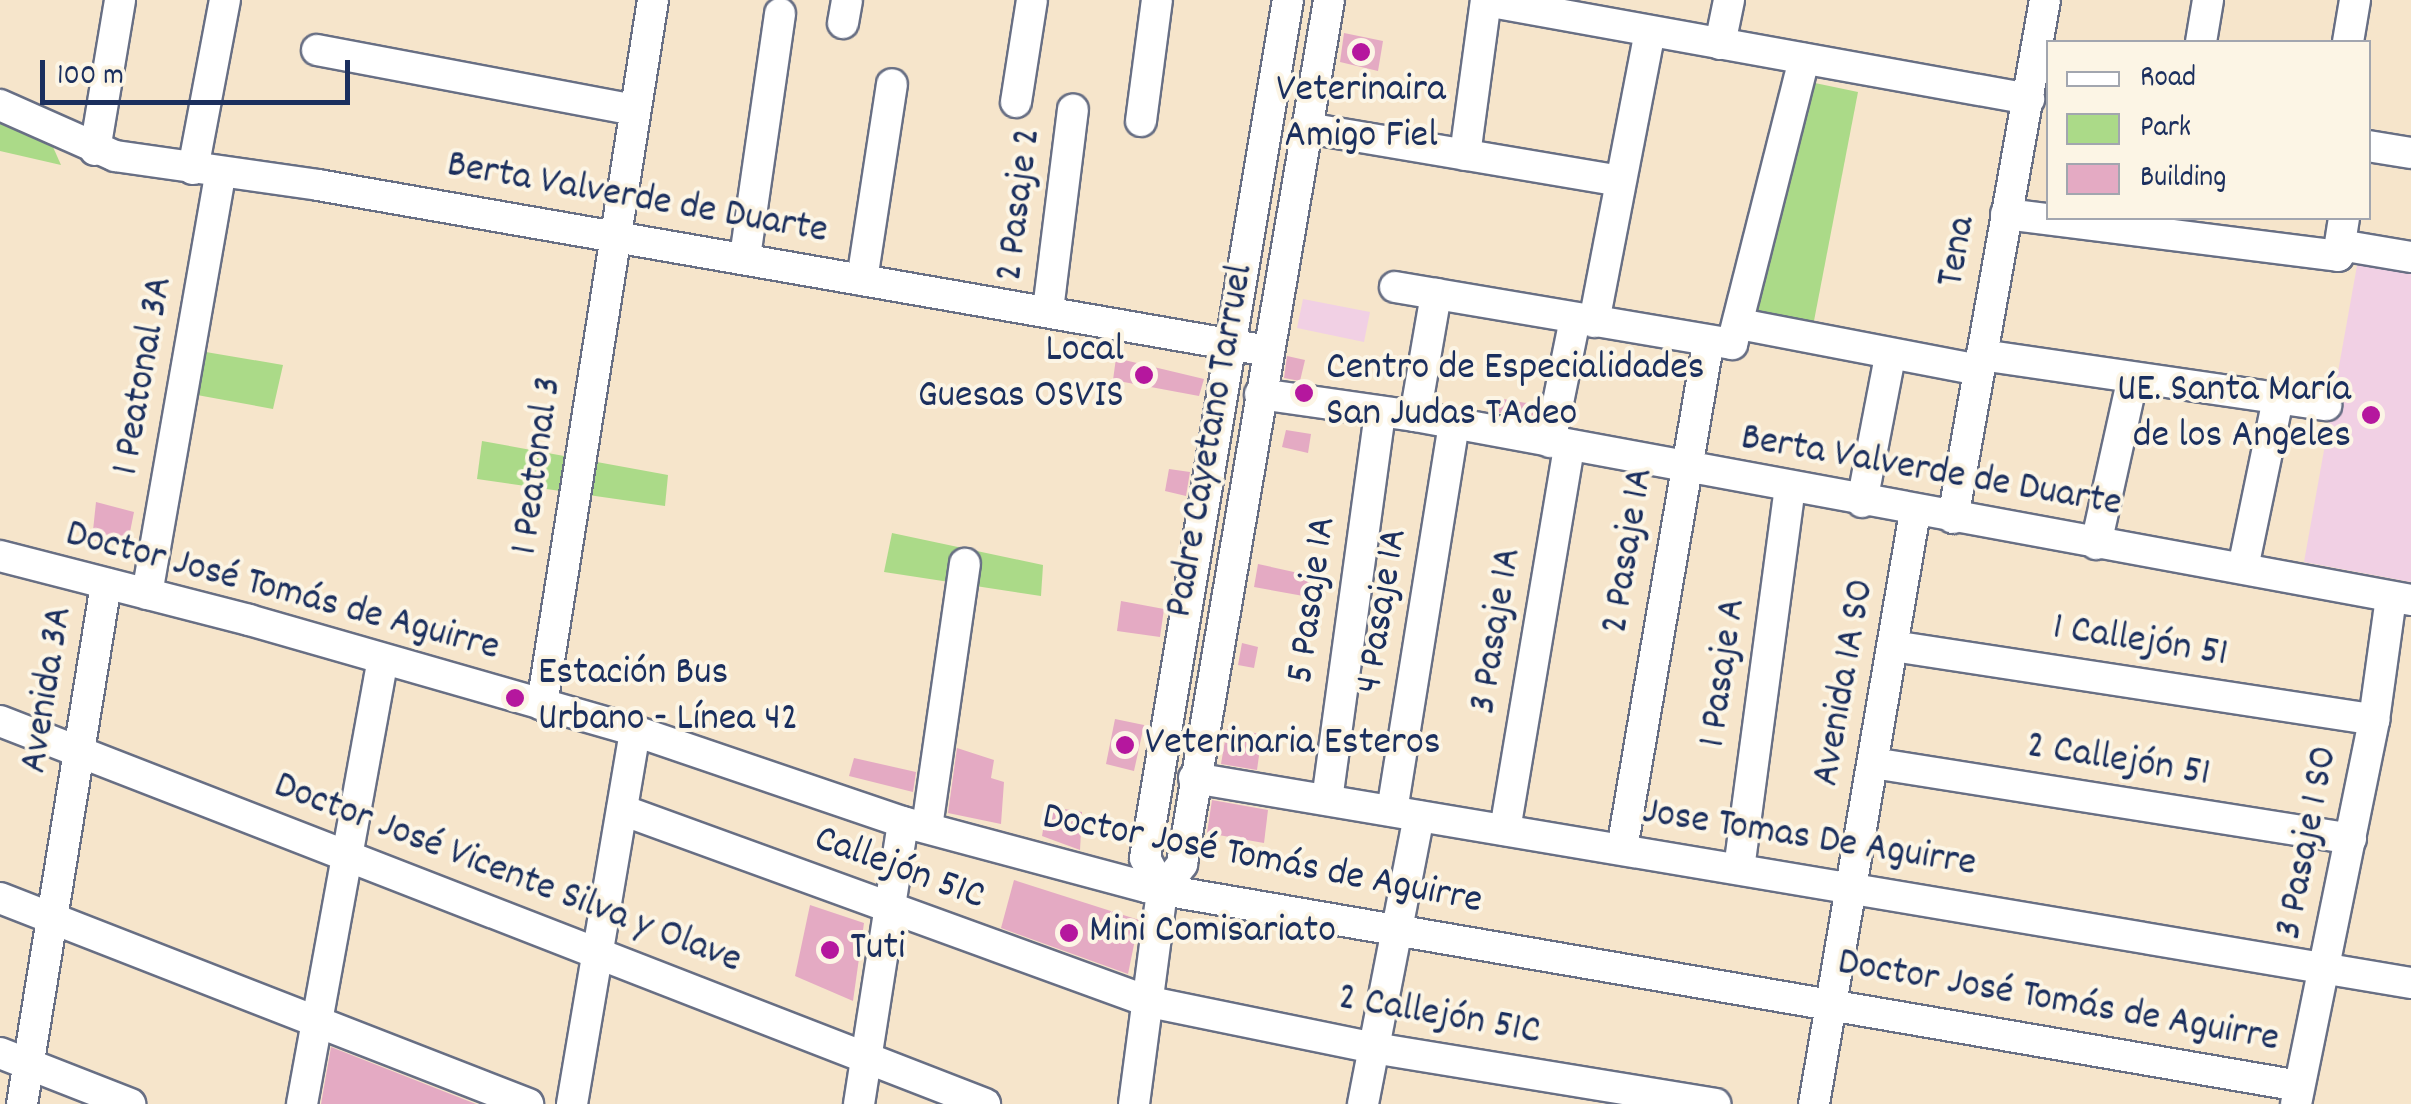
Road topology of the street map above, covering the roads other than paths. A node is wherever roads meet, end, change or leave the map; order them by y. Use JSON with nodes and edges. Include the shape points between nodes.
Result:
{"nodes":[{"id":1,"x":120,"y":0,"type":"edge"},
{"id":2,"x":225,"y":0,"type":"edge"},
{"id":3,"x":653,"y":0,"type":"edge"},
{"id":4,"x":1032,"y":0,"type":"edge"},
{"id":5,"x":1157,"y":0,"type":"edge"},
{"id":6,"x":1288,"y":0,"type":"edge"},
{"id":7,"x":1328,"y":0,"type":"edge"},
{"id":8,"x":1729,"y":0,"type":"edge"},
{"id":9,"x":2045,"y":0,"type":"edge"},
{"id":10,"x":2208,"y":0,"type":"edge"},
{"id":11,"x":2355,"y":0,"type":"edge"},
{"id":12,"x":1486,"y":1,"type":"edge"},
{"id":13,"x":780,"y":14,"type":"dead end"},
{"id":14,"x":1650,"y":31,"type":"junction"},
{"id":15,"x":2200,"y":40,"type":"edge"},
{"id":16,"x":2348,"y":40,"type":"edge"},
{"id":17,"x":1720,"y":44,"type":"junction"},
{"id":18,"x":317,"y":50,"type":"dead end"},
{"id":19,"x":1804,"y":59,"type":"junction"},
{"id":20,"x":892,"y":84,"type":"dead end"},
{"id":21,"x":2029,"y":100,"type":"junction"},
{"id":22,"x":1016,"y":102,"type":"dead end"},
{"id":23,"x":0,"y":106,"type":"edge"},
{"id":24,"x":634,"y":110,"type":"junction"},
{"id":25,"x":1073,"y":110,"type":"dead end"},
{"id":26,"x":1142,"y":121,"type":"dead end"},
{"id":27,"x":1306,"y":128,"type":"junction"},
{"id":28,"x":2371,"y":147,"type":"edge"},
{"id":29,"x":95,"y":150,"type":"junction"},
{"id":30,"x":2411,"y":154,"type":"edge"},
{"id":31,"x":1465,"y":155,"type":"junction"},
{"id":32,"x":207,"y":171,"type":"junction"},
{"id":33,"x":1621,"y":181,"type":"junction"},
{"id":34,"x":2006,"y":214,"type":"junction"},
{"id":35,"x":2046,"y":217,"type":"edge"},
{"id":36,"x":2097,"y":220,"type":"edge"},
{"id":37,"x":2172,"y":225,"type":"edge"},
{"id":38,"x":612,"y":237,"type":"junction"},
{"id":39,"x":2341,"y":240,"type":"edge"},
{"id":40,"x":745,"y":257,"type":"junction"},
{"id":41,"x":2411,"y":257,"type":"edge"},
{"id":42,"x":862,"y":280,"type":"junction"},
{"id":43,"x":1395,"y":287,"type":"dead end"},
{"id":44,"x":1436,"y":294,"type":"junction"},
{"id":45,"x":1048,"y":310,"type":"junction"},
{"id":46,"x":1585,"y":321,"type":"junction"},
{"id":47,"x":1740,"y":324,"type":"junction"},
{"id":48,"x":1230,"y":342,"type":"junction"},
{"id":49,"x":1708,"y":344,"type":"junction"},
{"id":50,"x":1268,"y":350,"type":"junction"},
{"id":51,"x":1890,"y":357,"type":"junction"},
{"id":52,"x":1980,"y":363,"type":"junction"},
{"id":53,"x":2132,"y":382,"type":"junction"},
{"id":54,"x":1260,"y":394,"type":"junction"},
{"id":55,"x":2278,"y":399,"type":"junction"},
{"id":56,"x":2326,"y":405,"type":"dead end"},
{"id":57,"x":1380,"y":412,"type":"junction"},
{"id":58,"x":1415,"y":416,"type":"junction"},
{"id":59,"x":1454,"y":424,"type":"junction"},
{"id":60,"x":1560,"y":444,"type":"junction"},
{"id":61,"x":1683,"y":468,"type":"junction"},
{"id":62,"x":1790,"y":488,"type":"junction"},
{"id":63,"x":1862,"y":502,"type":"junction"},
{"id":64,"x":1915,"y":512,"type":"junction"},
{"id":65,"x":1953,"y":518,"type":"junction"},
{"id":66,"x":2096,"y":544,"type":"junction"},
{"id":67,"x":0,"y":556,"type":"edge"},
{"id":68,"x":966,"y":564,"type":"dead end"},
{"id":69,"x":2243,"y":568,"type":"junction"},
{"id":70,"x":106,"y":584,"type":"junction"},
{"id":71,"x":147,"y":594,"type":"junction"},
{"id":72,"x":2401,"y":598,"type":"edge"},
{"id":73,"x":1893,"y":646,"type":"junction"},
{"id":74,"x":383,"y":660,"type":"junction"},
{"id":75,"x":542,"y":705,"type":"junction"},
{"id":76,"x":2374,"y":720,"type":"junction"},
{"id":77,"x":0,"y":721,"type":"edge"},
{"id":78,"x":635,"y":732,"type":"junction"},
{"id":79,"x":80,"y":752,"type":"junction"},
{"id":80,"x":1873,"y":764,"type":"junction"},
{"id":81,"x":1194,"y":778,"type":"junction"},
{"id":82,"x":1327,"y":800,"type":"junction"},
{"id":83,"x":622,"y":810,"type":"junction"},
{"id":84,"x":1406,"y":813,"type":"junction"},
{"id":85,"x":915,"y":825,"type":"junction"},
{"id":86,"x":1505,"y":830,"type":"junction"},
{"id":87,"x":2351,"y":839,"type":"junction"},
{"id":88,"x":1622,"y":850,"type":"junction"},
{"id":89,"x":348,"y":855,"type":"junction"},
{"id":90,"x":1740,"y":869,"type":"junction"},
{"id":91,"x":1852,"y":888,"type":"junction"},
{"id":92,"x":1162,"y":890,"type":"junction"},
{"id":93,"x":0,"y":898,"type":"edge"},
{"id":94,"x":891,"y":911,"type":"junction"},
{"id":95,"x":53,"y":919,"type":"junction"},
{"id":96,"x":1396,"y":929,"type":"junction"},
{"id":97,"x":598,"y":954,"type":"junction"},
{"id":98,"x":2325,"y":967,"type":"junction"},
{"id":99,"x":2411,"y":983,"type":"edge"},
{"id":100,"x":1150,"y":1002,"type":"junction"},
{"id":101,"x":1830,"y":1003,"type":"junction"},
{"id":102,"x":317,"y":1024,"type":"junction"},
{"id":103,"x":1374,"y":1048,"type":"junction"},
{"id":104,"x":0,"y":1053,"type":"edge"},
{"id":105,"x":866,"y":1058,"type":"junction"},
{"id":106,"x":29,"y":1064,"type":"junction"},
{"id":107,"x":2298,"y":1095,"type":"edge"},
{"id":108,"x":22,"y":1104,"type":"edge"},
{"id":109,"x":130,"y":1104,"type":"edge"},
{"id":110,"x":302,"y":1104,"type":"edge"},
{"id":111,"x":528,"y":1104,"type":"edge"},
{"id":112,"x":572,"y":1104,"type":"edge"},
{"id":113,"x":859,"y":1104,"type":"edge"},
{"id":114,"x":985,"y":1104,"type":"edge"},
{"id":115,"x":1134,"y":1104,"type":"edge"},
{"id":116,"x":1363,"y":1104,"type":"edge"},
{"id":117,"x":1715,"y":1104,"type":"edge"},
{"id":118,"x":1814,"y":1104,"type":"edge"}],
"edges":[{"from":1,"to":29,"type":"street"},
{"from":2,"to":32,"type":"street","name":"1 Peatonal 3A"},
{"from":3,"to":24,"type":"street","name":"1 Peatonal 3"},
{"from":4,"to":22,"type":"street","name":"2 Pasaje 2"},
{"from":5,"to":26,"type":"street"},
{"from":6,"to":48,"type":"street","name":"Padre Cayetano Tarruel"},
{"from":7,"to":27,"type":"street","name":"Padre Cayetano Tarruel"},
{"from":8,"to":17,"type":"street"},
{"from":9,"to":21,"type":"street","name":"Tena"},
{"from":10,"to":15,"type":"street"},
{"from":11,"to":16,"type":"street"},
{"from":12,"to":14,"type":"street"},
{"from":12,"to":31,"type":"street"},
{"from":13,"to":40,"type":"street"},
{"from":14,"to":17,"type":"street"},
{"from":14,"to":33,"type":"street"},
{"from":17,"to":19,"type":"street"},
{"from":18,"to":24,"type":"street"},
{"from":19,"to":21,"type":"street"},
{"from":19,"to":47,"type":"street"},
{"from":20,"to":42,"type":"street"},
{"from":21,"to":34,"type":"street","name":"Tena"},
{"from":23,"to":29,"type":"street","name":"Berta Valverde de Duarte"},
{"from":24,"to":38,"type":"street","name":"1 Peatonal 3"},
{"from":25,"to":45,"type":"street","name":"2 Pasaje 2"},
{"from":27,"to":31,"type":"street"},
{"from":27,"to":50,"type":"street","name":"Padre Cayetano Tarruel"},
{"from":28,"to":30,"type":"street"},
{"from":29,"to":32,"type":"street","name":"Berta Valverde de Duarte"},
{"from":31,"to":33,"type":"street"},
{"from":32,"to":38,"type":"street","name":"Berta Valverde de Duarte"},
{"from":32,"to":71,"type":"street","name":"1 Peatonal 3A"},
{"from":33,"to":46,"type":"street"},
{"from":34,"to":35,"type":"street"},
{"from":34,"to":52,"type":"street","name":"Tena"},
{"from":36,"to":37,"type":"street"},
{"from":37,"to":39,"type":"street"},
{"from":38,"to":40,"type":"street","name":"Berta Valverde de Duarte"},
{"from":38,"to":75,"type":"street","name":"1 Peatonal 3"},
{"from":39,"to":41,"type":"street"},
{"from":40,"to":42,"type":"street","name":"Berta Valverde de Duarte"},
{"from":42,"to":45,"type":"street","name":"Berta Valverde de Duarte"},
{"from":43,"to":44,"type":"street"},
{"from":44,"to":46,"type":"street"},
{"from":44,"to":58,"type":"street"},
{"from":45,"to":48,"type":"street","name":"Berta Valverde de Duarte"},
{"from":46,"to":49,"type":"street"},
{"from":46,"to":60,"type":"street","name":"3 Pasaje 1A"},
{"from":47,"to":49,"type":"street","via":[[1732,344]]},
{"from":47,"to":51,"type":"street"},
{"from":48,"to":50,"type":"street","name":"Berta Valverde de Duarte"},
{"from":48,"to":92,"type":"street","name":"Padre Cayetano Tarruel","via":[[1145,858]]},
{"from":49,"to":61,"type":"street","name":"2 Pasaje 1A"},
{"from":50,"to":54,"type":"street","name":"Padre Cayetano Tarruel"},
{"from":51,"to":52,"type":"street"},
{"from":51,"to":63,"type":"street"},
{"from":52,"to":53,"type":"street"},
{"from":52,"to":65,"type":"street","name":"Tena"},
{"from":53,"to":55,"type":"street"},
{"from":53,"to":66,"type":"street"},
{"from":54,"to":57,"type":"street","name":"Berta Valverde de Duarte"},
{"from":54,"to":81,"type":"street","name":"Padre Cayetano Tarruel"},
{"from":55,"to":56,"type":"street"},
{"from":55,"to":69,"type":"street"},
{"from":57,"to":58,"type":"street","name":"Berta Valverde de Duarte"},
{"from":57,"to":82,"type":"street","name":"5 Pasaje 1A"},
{"from":58,"to":59,"type":"street","name":"Berta Valverde de Duarte"},
{"from":59,"to":60,"type":"street","name":"Berta Valverde de Duarte"},
{"from":59,"to":84,"type":"street","name":"4 Pasaje 1A"},
{"from":60,"to":61,"type":"street","name":"Berta Valverde de Duarte"},
{"from":60,"to":86,"type":"street","name":"3 Pasaje 1A"},
{"from":61,"to":62,"type":"street","name":"Berta Valverde de Duarte"},
{"from":61,"to":88,"type":"street","name":"2 Pasaje 1A"},
{"from":62,"to":63,"type":"street","name":"Berta Valverde de Duarte"},
{"from":62,"to":90,"type":"street","name":"1 Pasaje A"},
{"from":63,"to":64,"type":"street","name":"Berta Valverde de Duarte"},
{"from":64,"to":65,"type":"street","name":"Berta Valverde de Duarte"},
{"from":64,"to":73,"type":"street","name":"Avenida 1A SO"},
{"from":65,"to":66,"type":"street","name":"Berta Valverde de Duarte"},
{"from":66,"to":69,"type":"street","name":"Berta Valverde de Duarte"},
{"from":67,"to":70,"type":"street","name":"Doctor José Tomás de Aguirre"},
{"from":68,"to":85,"type":"street"},
{"from":69,"to":72,"type":"street","name":"Berta Valverde de Duarte"},
{"from":70,"to":71,"type":"street","name":"Doctor José Tomás de Aguirre"},
{"from":70,"to":79,"type":"street","name":"Avenida 3A"},
{"from":71,"to":74,"type":"street","name":"Doctor José Tomás de Aguirre"},
{"from":72,"to":76,"type":"street","name":"3 Pasaje 1 SO"},
{"from":73,"to":76,"type":"street","name":"1 Callejón 51"},
{"from":73,"to":80,"type":"street","name":"Avenida 1A SO"},
{"from":74,"to":75,"type":"street","name":"Doctor José Tomás de Aguirre"},
{"from":74,"to":89,"type":"street"},
{"from":75,"to":78,"type":"street","name":"Doctor José Tomás de Aguirre"},
{"from":76,"to":87,"type":"street","name":"3 Pasaje 1 SO"},
{"from":77,"to":79,"type":"street","name":"Doctor José Vicente Silva y Olave"},
{"from":78,"to":83,"type":"street"},
{"from":78,"to":85,"type":"street","name":"Doctor José Tomás de Aguirre"},
{"from":79,"to":89,"type":"street","name":"Doctor José Vicente Silva y Olave"},
{"from":79,"to":95,"type":"street","name":"Avenida 3A"},
{"from":80,"to":87,"type":"street","name":"2 Callejón 51"},
{"from":80,"to":91,"type":"street","name":"Avenida 1A SO"},
{"from":81,"to":82,"type":"street","name":"Jose Tomas De Aguirre"},
{"from":81,"to":92,"type":"street","name":"Padre Cayetano Tarruel","via":[[1182,864]]},
{"from":82,"to":84,"type":"street","name":"Jose Tomas De Aguirre"},
{"from":83,"to":94,"type":"street","name":"Callejón 51C"},
{"from":83,"to":97,"type":"street"},
{"from":84,"to":86,"type":"street","name":"Jose Tomas De Aguirre"},
{"from":84,"to":96,"type":"street","name":"4 Pasaje 1A"},
{"from":85,"to":92,"type":"street","name":"Doctor José Tomás de Aguirre"},
{"from":85,"to":94,"type":"street"},
{"from":86,"to":88,"type":"street","name":"Jose Tomas De Aguirre"},
{"from":87,"to":98,"type":"street","name":"3 Pasaje 1 SO"},
{"from":88,"to":90,"type":"street","name":"Jose Tomas De Aguirre"},
{"from":89,"to":97,"type":"street","name":"Doctor José Vicente Silva y Olave"},
{"from":89,"to":102,"type":"street"},
{"from":90,"to":91,"type":"street","name":"Jose Tomas De Aguirre"},
{"from":91,"to":98,"type":"street","name":"Jose Tomas De Aguirre"},
{"from":91,"to":101,"type":"street","name":"Avenida 1A SO"},
{"from":92,"to":96,"type":"street","name":"Doctor José Tomás de Aguirre"},
{"from":92,"to":100,"type":"street","name":"Padre Cayetano Tarruel"},
{"from":93,"to":95,"type":"street"},
{"from":94,"to":100,"type":"street","name":"Callejón 51C"},
{"from":94,"to":105,"type":"street"},
{"from":95,"to":102,"type":"street"},
{"from":95,"to":106,"type":"street","name":"Avenida 3A"},
{"from":96,"to":101,"type":"street","name":"Doctor José Tomás de Aguirre"},
{"from":96,"to":103,"type":"street","name":"4 Pasaje 1A"},
{"from":97,"to":105,"type":"street","name":"Doctor José Vicente Silva y Olave"},
{"from":97,"to":112,"type":"street"},
{"from":98,"to":99,"type":"street","name":"Jose Tomas De Aguirre"},
{"from":98,"to":107,"type":"street","name":"3 Pasaje 1 SO"},
{"from":100,"to":103,"type":"street","name":"2 Callejón 51C"},
{"from":100,"to":115,"type":"street","name":"Padre Cayetano Tarruel"},
{"from":101,"to":107,"type":"street","name":"Doctor José Tomás de Aguirre"},
{"from":101,"to":118,"type":"street","name":"Avenida 1A SO"},
{"from":102,"to":110,"type":"street"},
{"from":102,"to":111,"type":"street"},
{"from":103,"to":116,"type":"street","name":"4 Pasaje 1A"},
{"from":103,"to":117,"type":"street","name":"2 Callejón 51C"},
{"from":104,"to":106,"type":"street"},
{"from":105,"to":113,"type":"street"},
{"from":105,"to":114,"type":"street","name":"Doctor José Vicente Silva y Olave"},
{"from":106,"to":108,"type":"street","name":"Avenida 3A"},
{"from":106,"to":109,"type":"street"}]}
